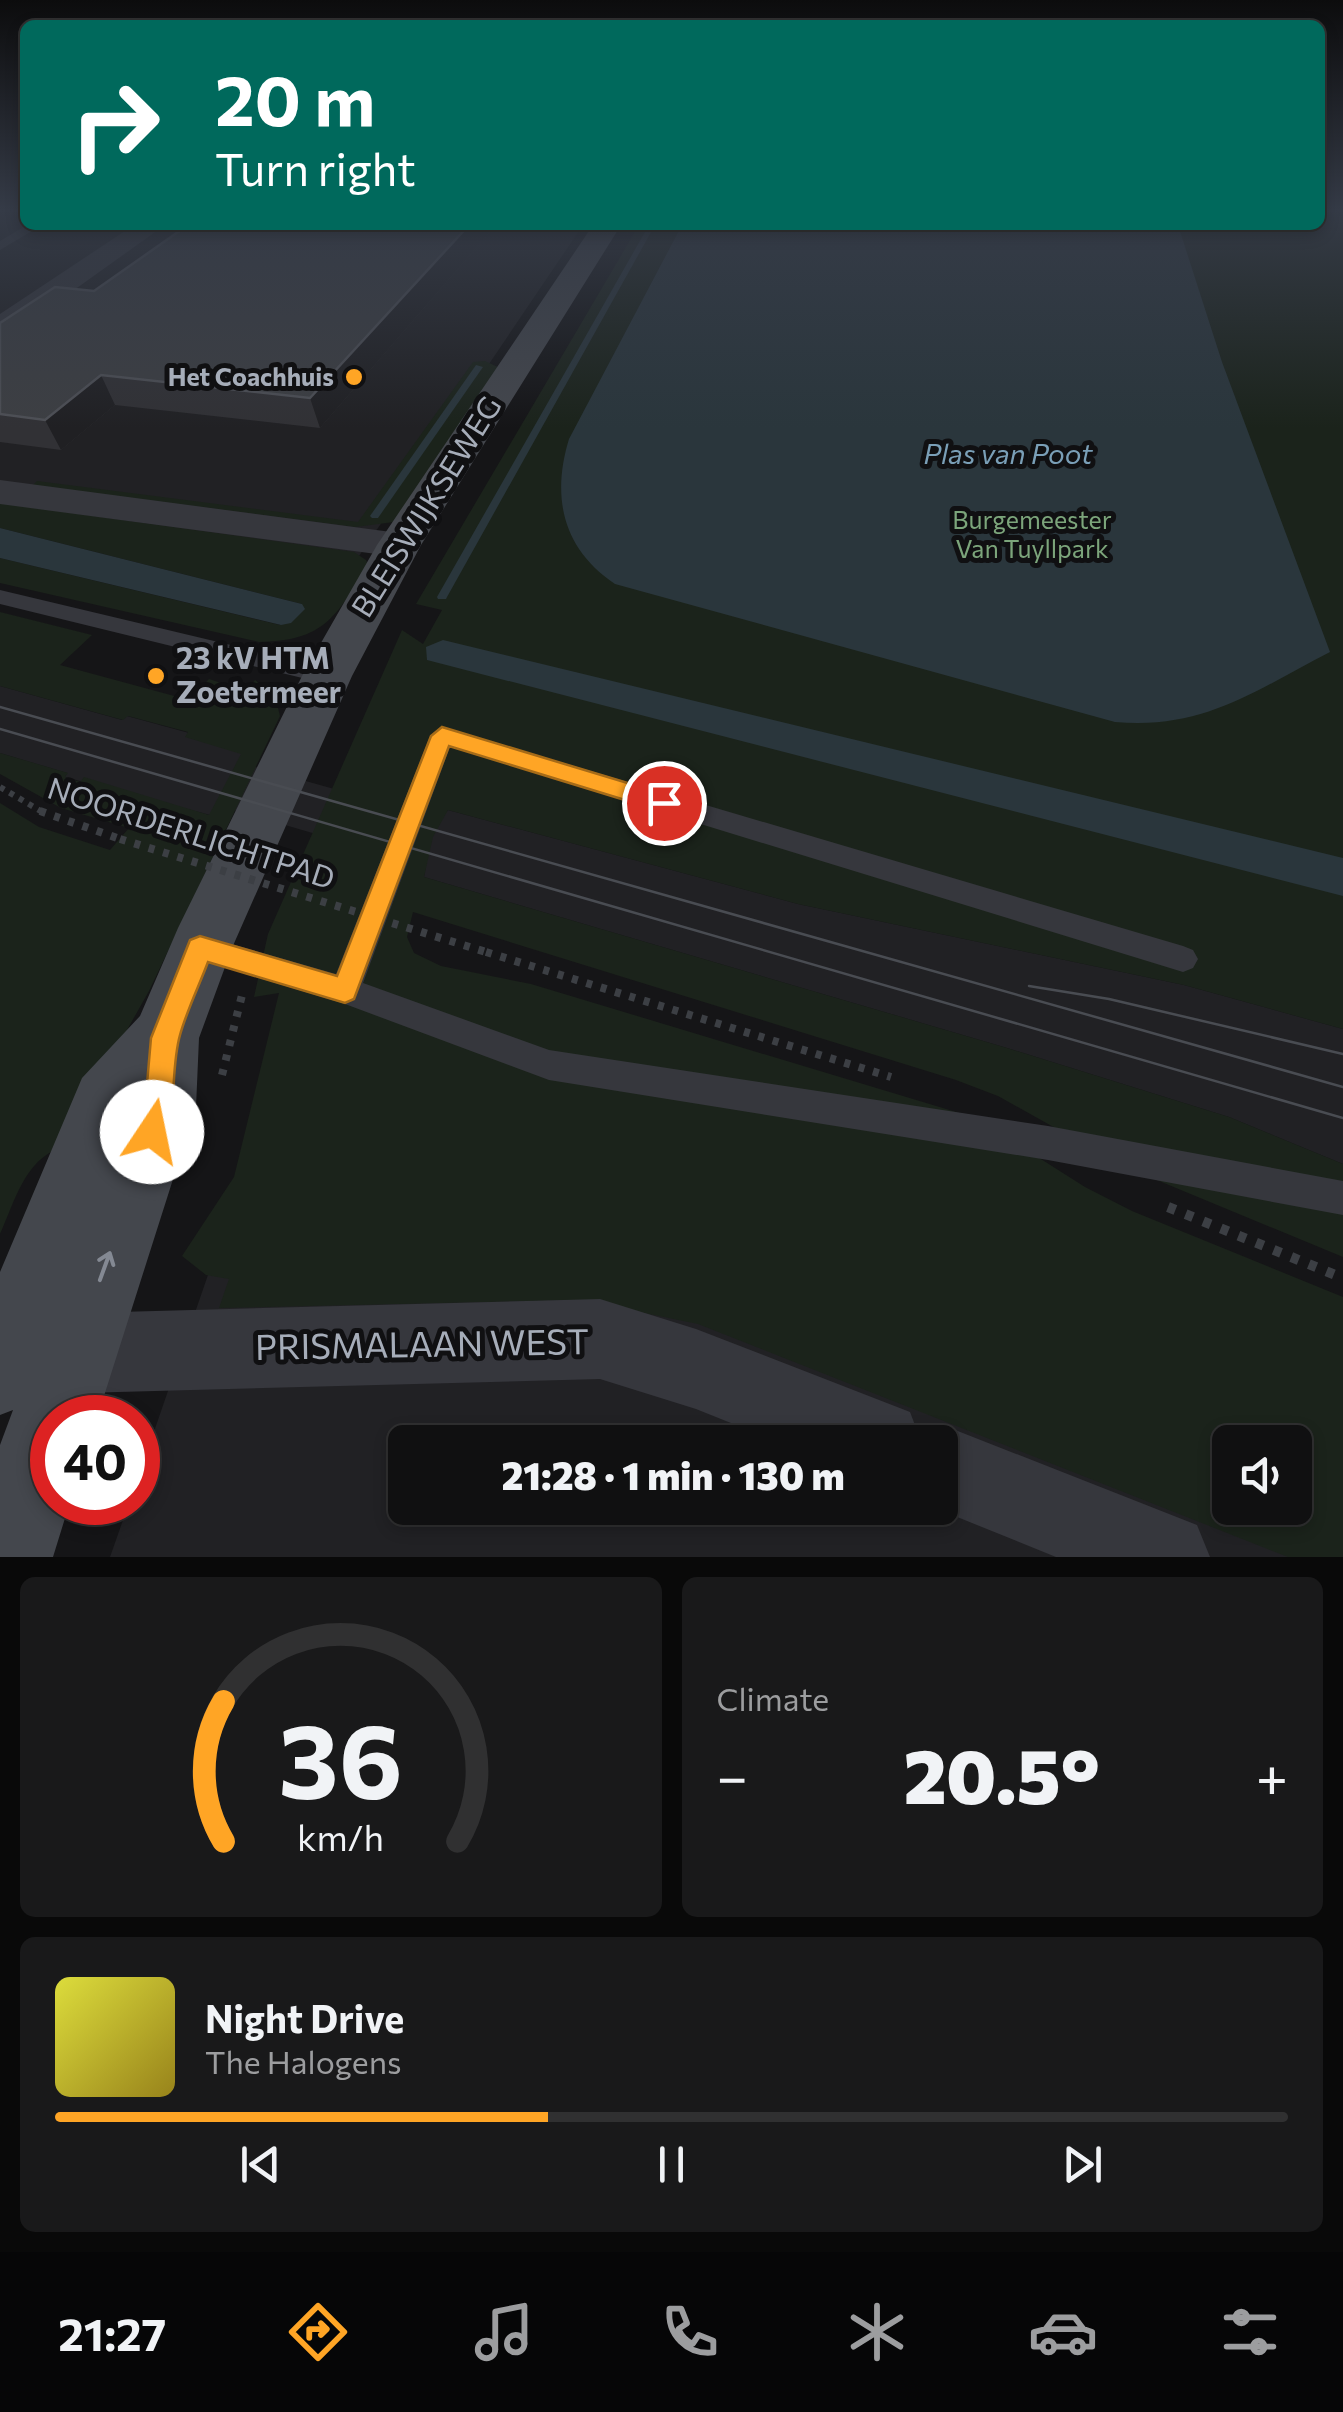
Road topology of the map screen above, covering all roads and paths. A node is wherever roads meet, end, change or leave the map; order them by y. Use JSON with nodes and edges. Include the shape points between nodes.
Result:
{"nodes":[{"id":1,"x":67,"y":283,"type":"edge"},
{"id":2,"x":569,"y":283,"type":"edge"},
{"id":3,"x":0,"y":328,"type":"edge"},
{"id":4,"x":0,"y":492,"type":"edge"},
{"id":5,"x":399,"y":545,"type":"junction"},
{"id":6,"x":0,"y":597,"type":"edge"},
{"id":7,"x":326,"y":676,"type":"junction"},
{"id":8,"x":0,"y":787,"type":"edge"},
{"id":9,"x":222,"y":940,"type":"junction"},
{"id":10,"x":486,"y":952,"type":"dead end"},
{"id":11,"x":1182,"y":959,"type":"dead end"},
{"id":12,"x":345,"y":990,"type":"junction"},
{"id":13,"x":193,"y":1058,"type":"junction"},
{"id":14,"x":1343,"y":1198,"type":"edge"},
{"id":15,"x":26,"y":1360,"type":"edge"},
{"id":16,"x":837,"y":1425,"type":"edge"},
{"id":17,"x":958,"y":1474,"type":"edge"},
{"id":18,"x":6,"y":1557,"type":"edge"},
{"id":19,"x":1165,"y":1557,"type":"edge"}],
"edges":[{"from":1,"to":3,"type":"street"},
{"from":2,"to":5,"type":"street","name":"BLEISWIJKSEWEG"},
{"from":4,"to":5,"type":"street"},
{"from":5,"to":7,"type":"street","name":"BLEISWIJKSEWEG"},
{"from":6,"to":7,"type":"lane"},
{"from":7,"to":9,"type":"street","name":"BLEISWIJKSEWEG"},
{"from":8,"to":10,"type":"path","name":"NOORDERLICHTPAD","bridge":true,"via":[[53,819]]},
{"from":9,"to":12,"type":"lane"},
{"from":9,"to":13,"type":"street","name":"BLEISWIJKSEWEG"},
{"from":9,"to":13,"type":"path"},
{"from":11,"to":12,"type":"lane","via":[[442,736]]},
{"from":12,"to":14,"type":"lane","via":[[550,1065],[1048,1143]]},
{"from":13,"to":15,"type":"street","name":"BLEISWIJKSEWEG","via":[[160,1107]]},
{"from":15,"to":16,"type":"street","name":"PRISMALAAN WEST","via":[[600,1339]]},
{"from":15,"to":18,"type":"street","name":"BLEISWIJKSEWEG"},
{"from":17,"to":19,"type":"street"}]}
